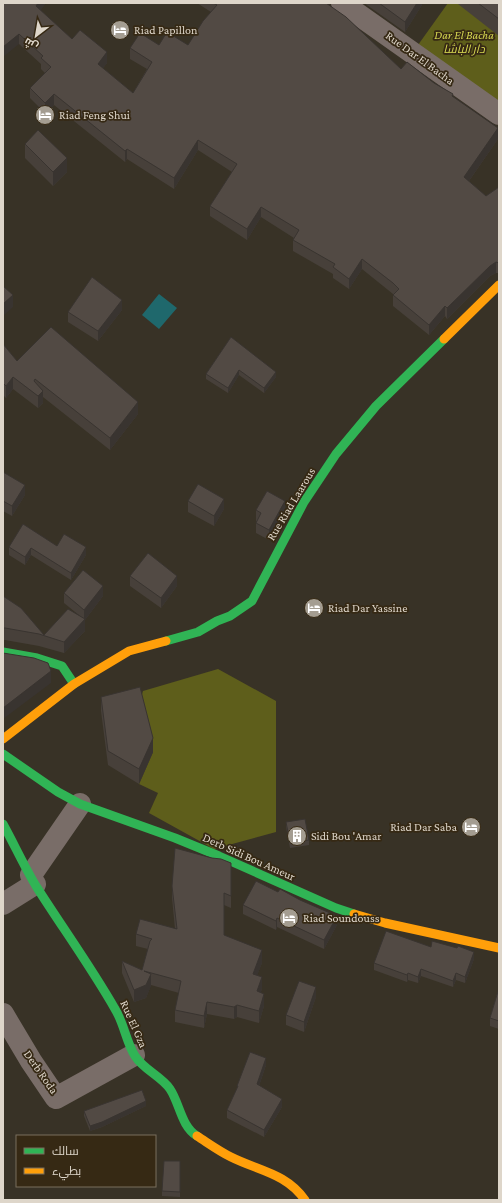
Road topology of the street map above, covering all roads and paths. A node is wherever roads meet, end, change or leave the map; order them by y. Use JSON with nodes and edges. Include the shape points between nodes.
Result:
{"nodes":[{"id":1,"x":342,"y":3,"type":"edge"},
{"id":2,"x":499,"y":114,"type":"edge"},
{"id":3,"x":499,"y":285,"type":"edge"},
{"id":4,"x":3,"y":652,"type":"edge"},
{"id":5,"x":74,"y":684,"type":"junction"},
{"id":6,"x":3,"y":739,"type":"edge"},
{"id":7,"x":3,"y":754,"type":"edge"},
{"id":8,"x":80,"y":804,"type":"junction"},
{"id":9,"x":3,"y":824,"type":"edge"},
{"id":10,"x":33,"y":880,"type":"junction"},
{"id":11,"x":3,"y":904,"type":"edge"},
{"id":12,"x":499,"y":948,"type":"edge"},
{"id":13,"x":3,"y":1014,"type":"edge"},
{"id":14,"x":134,"y":1055,"type":"junction"},
{"id":15,"x":305,"y":1200,"type":"edge"}],
"edges":[{"from":1,"to":2,"type":"street","name":"Rue Dar El Bacha"},
{"from":3,"to":5,"type":"street","name":"Rue Riad Laarous","via":[[376,406],[336,454],[304,502],[252,601],[230,616],[198,632],[130,651]]},
{"from":4,"to":5,"type":"street","via":[[37,658],[62,666]]},
{"from":5,"to":6,"type":"street","name":"Rue Riad Laarous"},
{"from":7,"to":8,"type":"street","name":"Derb Sidi Bou Ameur"},
{"from":8,"to":10,"type":"street"},
{"from":8,"to":12,"type":"street","name":"Derb Sidi Bou Ameur","via":[[182,841],[336,908]]},
{"from":9,"to":10,"type":"street","name":"Rue El Gza"},
{"from":10,"to":11,"type":"street"},
{"from":10,"to":14,"type":"street","name":"Rue El Gza","via":[[116,1010]]},
{"from":13,"to":14,"type":"street","name":"Derb Roda","via":[[56,1098]]},
{"from":14,"to":15,"type":"street","name":"Rue El Gza","via":[[140,1064],[170,1089],[185,1124],[193,1134],[230,1157],[282,1178],[298,1190]]}]}
